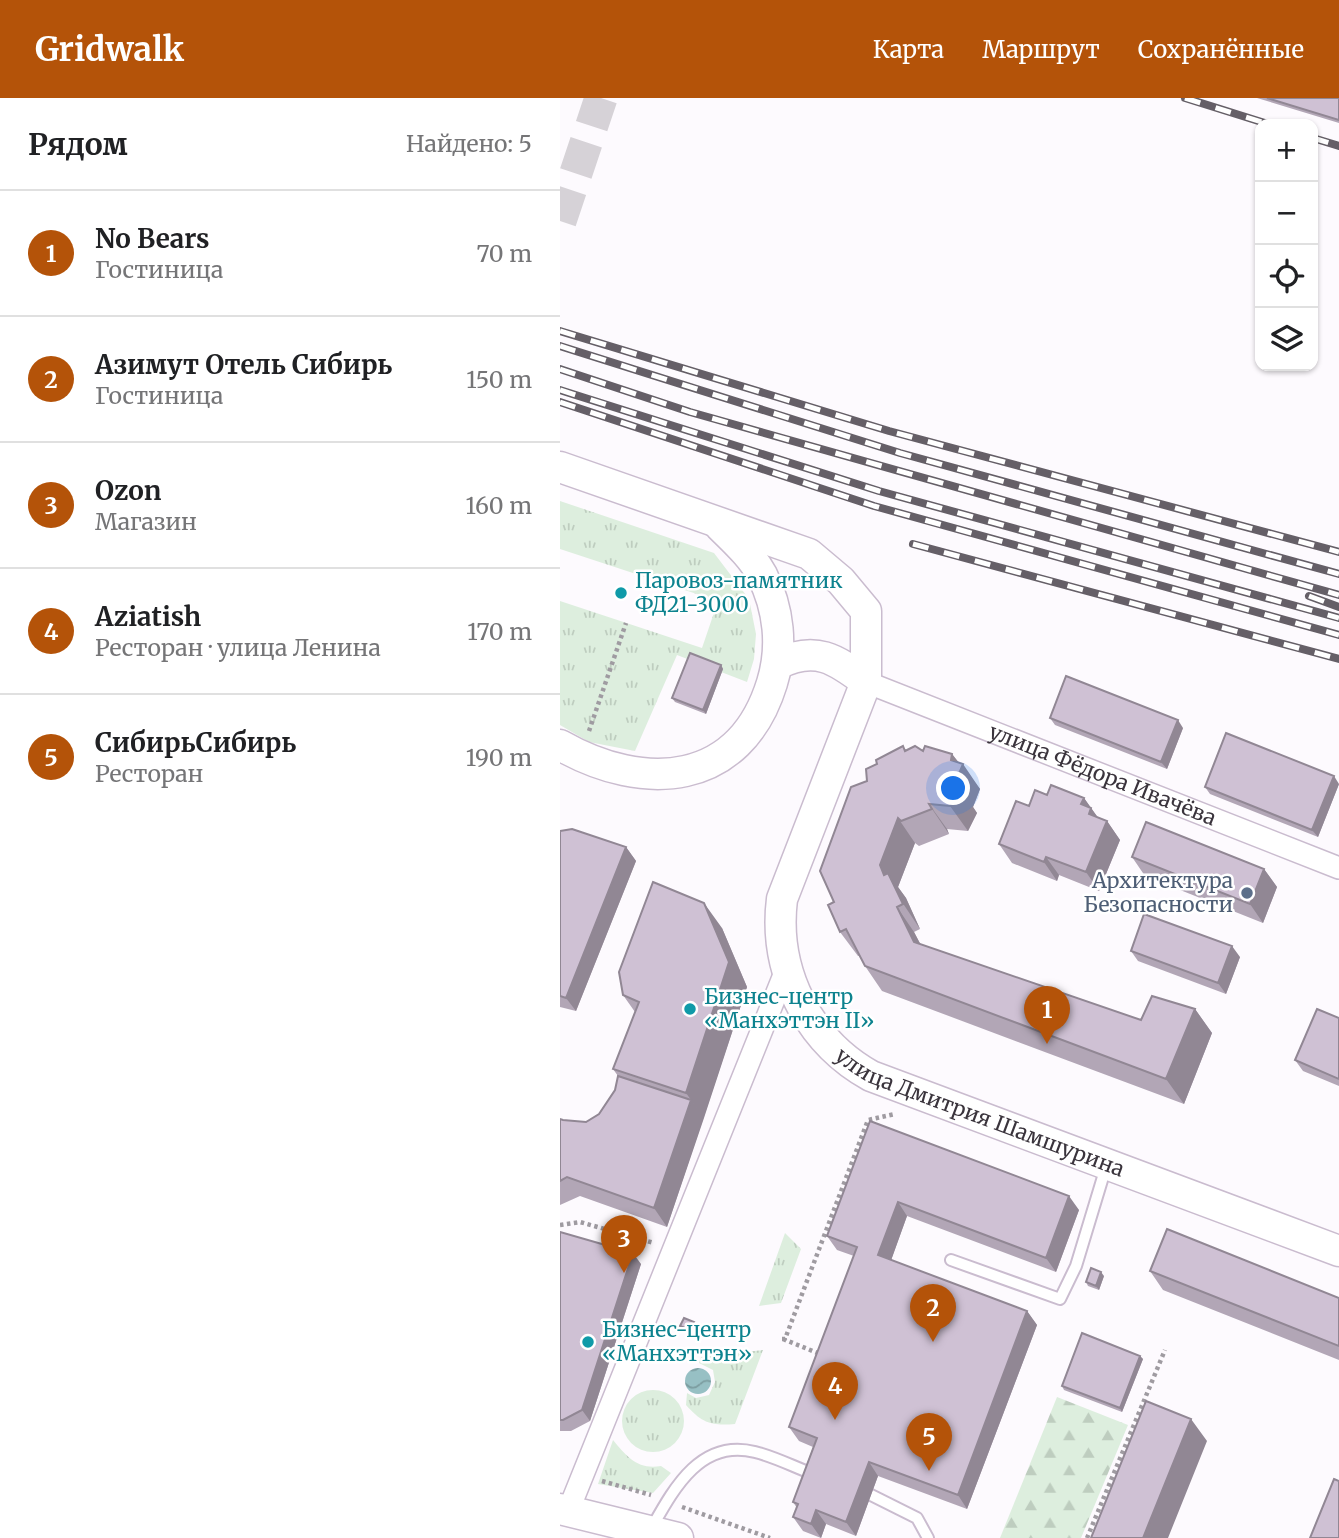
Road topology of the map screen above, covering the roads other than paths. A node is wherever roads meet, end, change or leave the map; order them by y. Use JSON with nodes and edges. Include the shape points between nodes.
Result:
{"nodes":[{"id":1,"x":560,"y":467,"type":"edge"},
{"id":2,"x":712,"y":519,"type":"junction"},
{"id":3,"x":778,"y":664,"type":"junction"},
{"id":4,"x":866,"y":682,"type":"junction"},
{"id":5,"x":570,"y":750,"type":"edge"},
{"id":6,"x":1339,"y":868,"type":"edge"},
{"id":7,"x":786,"y":970,"type":"junction"},
{"id":8,"x":1107,"y":1164,"type":"junction"},
{"id":9,"x":1339,"y":1251,"type":"edge"},
{"id":10,"x":951,"y":1260,"type":"dead end"},
{"id":11,"x":818,"y":1475,"type":"edge"},
{"id":12,"x":871,"y":1495,"type":"dead end"},
{"id":13,"x":565,"y":1509,"type":"edge"},
{"id":14,"x":665,"y":1534,"type":"edge"},
{"id":15,"x":928,"y":1538,"type":"edge"}],
"edges":[{"from":1,"to":2,"type":"street","name":"улица Дмитрия Шамшурина"},
{"from":2,"to":3,"type":"street","via":[[746,552],[772,598],[778,624]]},
{"from":2,"to":4,"type":"street","name":"улица Дмитрия Шамшурина","via":[[809,554],[841,581],[866,611]]},
{"from":3,"to":4,"type":"street","via":[[798,654],[837,660]]},
{"from":3,"to":5,"type":"street","via":[[768,699],[751,730],[725,754],[703,766],[668,775],[622,770]]},
{"from":4,"to":6,"type":"street","name":"улица Фёдора Ивачёва"},
{"from":4,"to":7,"type":"street","name":"улица Дмитрия Шамшурина","via":[[782,899],[778,929]]},
{"from":7,"to":8,"type":"street","name":"улица Дмитрия Шамшурина","via":[[807,1017],[845,1062],[871,1076]]},
{"from":7,"to":13,"type":"street"},
{"from":8,"to":9,"type":"street","name":"улица Дмитрия Шамшурина"},
{"from":8,"to":10,"type":"lane","via":[[1076,1266],[1060,1299]]},
{"from":11,"to":14,"type":"lane","via":[[755,1452],[719,1454],[696,1463],[676,1485]]},
{"from":12,"to":15,"type":"lane","via":[[917,1518]]},
{"from":13,"to":14,"type":"street"}]}
